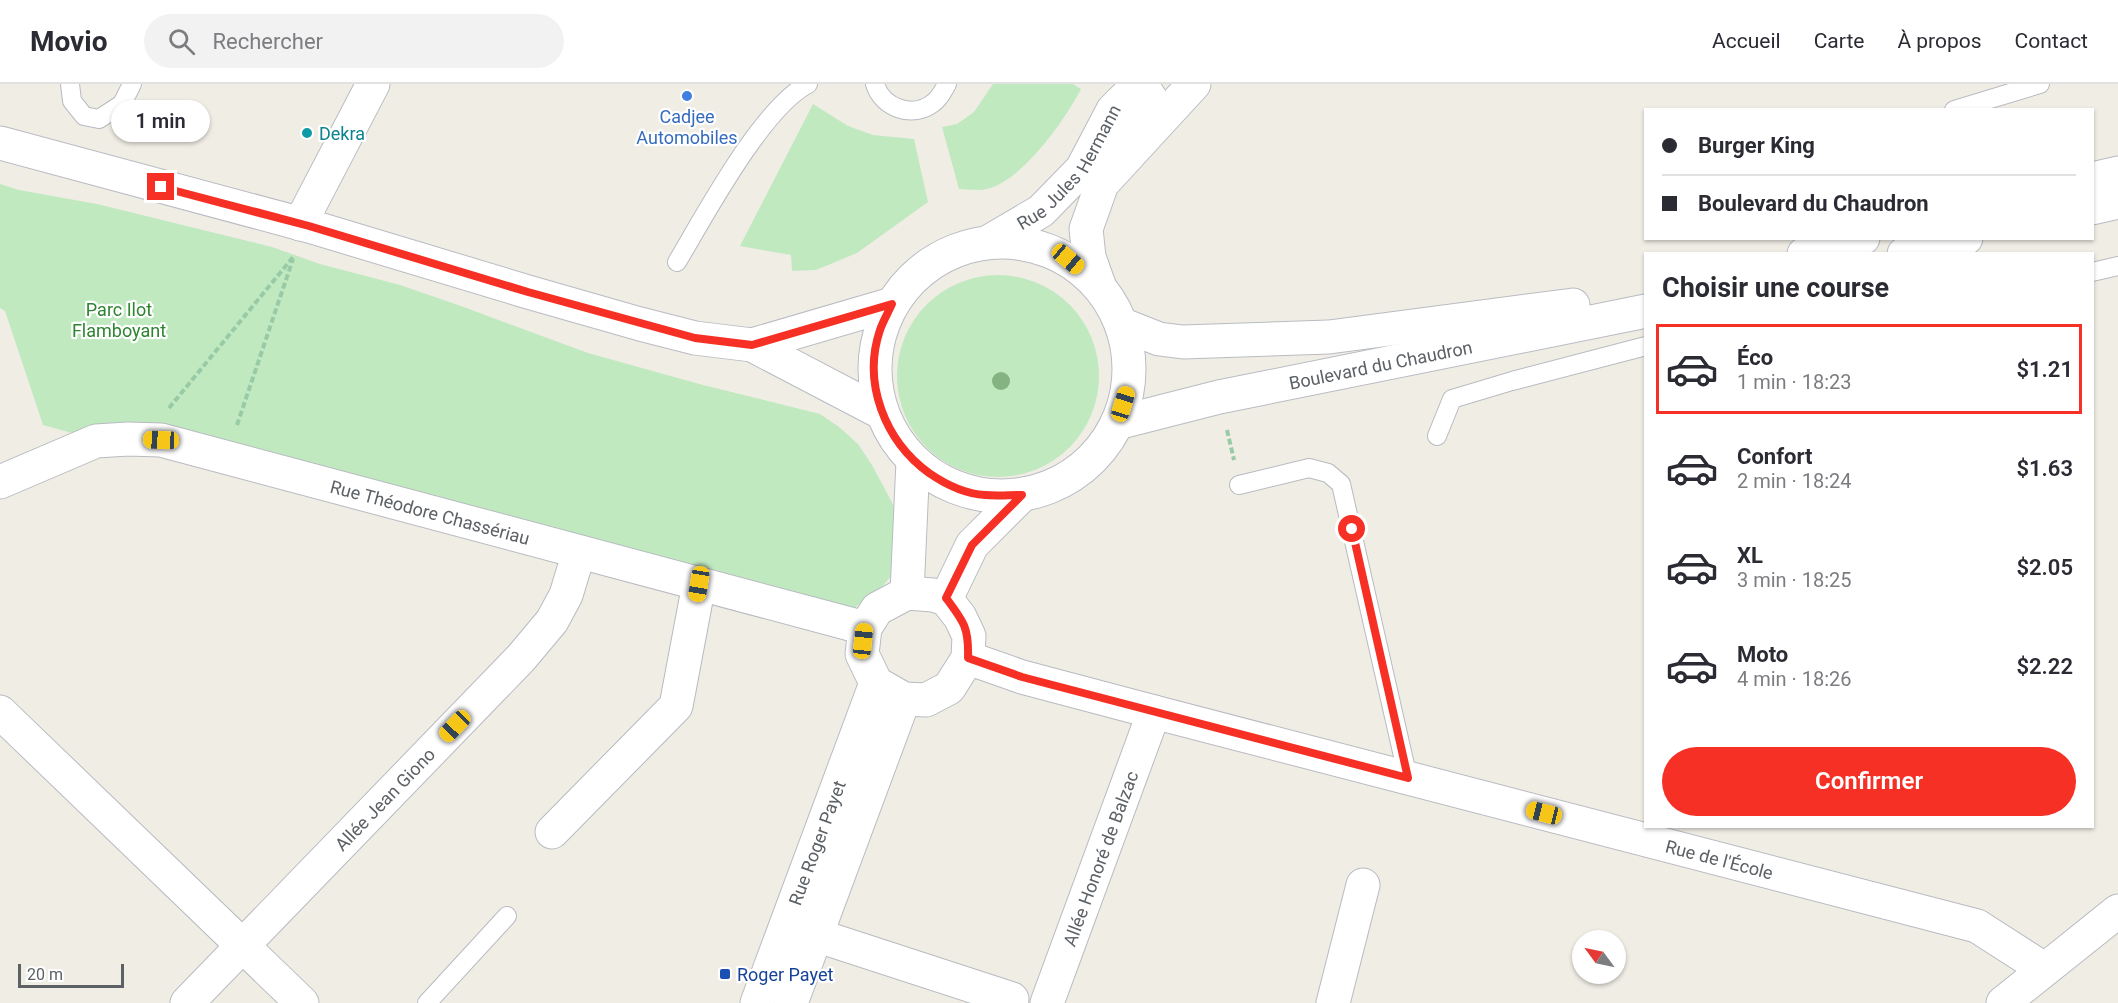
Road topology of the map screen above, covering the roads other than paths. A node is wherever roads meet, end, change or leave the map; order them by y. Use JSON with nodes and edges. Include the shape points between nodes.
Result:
{"nodes":[{"id":1,"x":70,"y":84,"type":"edge"},
{"id":2,"x":132,"y":84,"type":"edge"},
{"id":3,"x":373,"y":84,"type":"edge"},
{"id":4,"x":808,"y":84,"type":"edge"},
{"id":5,"x":875,"y":84,"type":"edge"},
{"id":6,"x":947,"y":84,"type":"edge"},
{"id":7,"x":1140,"y":84,"type":"edge"},
{"id":8,"x":1194,"y":84,"type":"edge"},
{"id":9,"x":2040,"y":84,"type":"edge"},
{"id":10,"x":1961,"y":108,"type":"edge"},
{"id":11,"x":0,"y":143,"type":"edge"},
{"id":12,"x":1119,"y":166,"type":"junction"},
{"id":13,"x":2118,"y":173,"type":"edge"},
{"id":14,"x":2094,"y":179,"type":"edge"},
{"id":15,"x":2118,"y":202,"type":"edge"},
{"id":16,"x":2094,"y":208,"type":"edge"},
{"id":17,"x":300,"y":224,"type":"junction"},
{"id":18,"x":1856,"y":240,"type":"edge"},
{"id":19,"x":1958,"y":240,"type":"edge"},
{"id":20,"x":990,"y":241,"type":"junction"},
{"id":21,"x":1811,"y":252,"type":"edge"},
{"id":22,"x":1912,"y":252,"type":"edge"},
{"id":23,"x":677,"y":262,"type":"dead end"},
{"id":24,"x":2118,"y":266,"type":"edge"},
{"id":25,"x":2094,"y":272,"type":"edge"},
{"id":26,"x":1099,"y":285,"type":"junction"},
{"id":27,"x":1644,"y":290,"type":"edge"},
{"id":28,"x":892,"y":304,"type":"junction"},
{"id":29,"x":1644,"y":310,"type":"edge"},
{"id":30,"x":1121,"y":324,"type":"junction"},
{"id":31,"x":752,"y":345,"type":"junction"},
{"id":32,"x":1644,"y":347,"type":"edge"},
{"id":33,"x":882,"y":412,"type":"junction"},
{"id":34,"x":1117,"y":423,"type":"junction"},
{"id":35,"x":1437,"y":436,"type":"dead end"},
{"id":36,"x":914,"y":461,"type":"junction"},
{"id":37,"x":0,"y":482,"type":"edge"},
{"id":38,"x":1239,"y":485,"type":"road end"},
{"id":39,"x":1022,"y":495,"type":"junction"},
{"id":40,"x":579,"y":552,"type":"junction"},
{"id":41,"x":699,"y":584,"type":"junction"},
{"id":42,"x":907,"y":593,"type":"junction"},
{"id":43,"x":946,"y":598,"type":"junction"},
{"id":44,"x":865,"y":628,"type":"junction"},
{"id":45,"x":968,"y":658,"type":"junction"},
{"id":46,"x":876,"y":683,"type":"junction"},
{"id":47,"x":904,"y":699,"type":"junction"},
{"id":48,"x":0,"y":712,"type":"edge"},
{"id":49,"x":1154,"y":712,"type":"junction"},
{"id":50,"x":1408,"y":778,"type":"junction"},
{"id":51,"x":552,"y":832,"type":"dead end"},
{"id":52,"x":1363,"y":885,"type":"dead end"},
{"id":53,"x":2118,"y":911,"type":"edge"},
{"id":54,"x":507,"y":916,"type":"dead end"},
{"id":55,"x":787,"y":926,"type":"junction"},
{"id":56,"x":817,"y":936,"type":"junction"},
{"id":57,"x":242,"y":945,"type":"junction"},
{"id":58,"x":2044,"y":969,"type":"junction"},
{"id":59,"x":1012,"y":999,"type":"dead end"},
{"id":60,"x":187,"y":1003,"type":"edge"},
{"id":61,"x":302,"y":1003,"type":"edge"},
{"id":62,"x":427,"y":1003,"type":"edge"},
{"id":63,"x":756,"y":1003,"type":"edge"},
{"id":64,"x":791,"y":1003,"type":"edge"},
{"id":65,"x":1047,"y":1003,"type":"edge"},
{"id":66,"x":1334,"y":1003,"type":"edge"},
{"id":67,"x":2003,"y":1003,"type":"edge"}],
"edges":[{"from":1,"to":2,"type":"lane","via":[[72,101],[84,116],[99,118],[122,104]]},
{"from":3,"to":17,"type":"street"},
{"from":4,"to":23,"type":"lane","via":[[772,114]]},
{"from":5,"to":6,"type":"lane","via":[[885,101],[908,111],[932,104]]},
{"from":7,"to":12,"type":"street","via":[[1154,104],[1140,119]]},
{"from":7,"to":20,"type":"street","name":"Rue Jules Hermann","via":[[1113,110],[1082,169],[1041,211]]},
{"from":8,"to":12,"type":"street"},
{"from":9,"to":10,"type":"lane"},
{"from":11,"to":17,"type":"street"},
{"from":12,"to":26,"type":"street","via":[[1102,184],[1086,229],[1089,257]]},
{"from":13,"to":14,"type":"street"},
{"from":15,"to":16,"type":"street"},
{"from":17,"to":31,"type":"street","via":[[640,324],[695,338]]},
{"from":18,"to":21,"type":"street"},
{"from":19,"to":22,"type":"street"},
{"from":20,"to":26,"type":"street","via":[[1031,243],[1068,259]]},
{"from":20,"to":28,"type":"street","via":[[952,251],[917,273]]},
{"from":24,"to":25,"type":"lane"},
{"from":26,"to":30,"type":"street"},
{"from":27,"to":30,"type":"street","name":"Boulevard du Chaudron","via":[[1568,306],[1329,337],[1183,342],[1159,339]]},
{"from":28,"to":31,"type":"street"},
{"from":28,"to":33,"type":"street","via":[[880,330],[875,358],[875,385]]},
{"from":29,"to":34,"type":"street","name":"Boulevard du Chaudron","via":[[1218,397]]},
{"from":30,"to":34,"type":"street","via":[[1127,344],[1129,385]]},
{"from":31,"to":33,"type":"street"},
{"from":32,"to":35,"type":"lane","via":[[1452,399]]},
{"from":33,"to":36,"type":"street","via":[[895,439]]},
{"from":34,"to":39,"type":"street","via":[[1094,457],[1061,482]]},
{"from":36,"to":39,"type":"street","via":[[945,484],[983,495]]},
{"from":36,"to":42,"type":"street"},
{"from":37,"to":40,"type":"street","name":"Rue Théodore Chassériau","via":[[96,441],[161,440]]},
{"from":38,"to":50,"type":"lane","via":[[1309,468],[1328,473],[1341,484]]},
{"from":39,"to":43,"type":"street","via":[[972,545]]},
{"from":40,"to":41,"type":"street","name":"Rue Théodore Chassériau"},
{"from":40,"to":57,"type":"street","name":"Allée Jean Giono","via":[[566,595],[552,621],[521,658]]},
{"from":41,"to":44,"type":"street","name":"Rue Théodore Chassériau"},
{"from":41,"to":51,"type":"street","via":[[676,706]]},
{"from":42,"to":43,"type":"street"},
{"from":42,"to":44,"type":"street","via":[[877,609]]},
{"from":43,"to":45,"type":"street","via":[[969,636]]},
{"from":44,"to":46,"type":"street","via":[[862,654]]},
{"from":45,"to":47,"type":"street","via":[[949,688],[926,700]]},
{"from":45,"to":49,"type":"street","name":"Rue de l'École","via":[[1022,677]]},
{"from":46,"to":47,"type":"street"},
{"from":46,"to":55,"type":"street","name":"Rue Roger Payet"},
{"from":47,"to":56,"type":"street","name":"Rue Roger Payet"},
{"from":48,"to":57,"type":"street"},
{"from":49,"to":50,"type":"street","name":"Rue de l'École"},
{"from":49,"to":65,"type":"street","name":"Allée Honoré de Balzac"},
{"from":50,"to":58,"type":"street","name":"Rue de l'École","via":[[1977,926]]},
{"from":52,"to":66,"type":"street"},
{"from":53,"to":58,"type":"street"},
{"from":54,"to":62,"type":"lane"},
{"from":55,"to":56,"type":"street"},
{"from":55,"to":63,"type":"street","name":"Rue Roger Payet"},
{"from":56,"to":59,"type":"street"},
{"from":56,"to":64,"type":"street","name":"Rue Roger Payet"},
{"from":57,"to":60,"type":"street","name":"Allée Jean Giono"},
{"from":57,"to":61,"type":"street"},
{"from":58,"to":67,"type":"street"}]}
